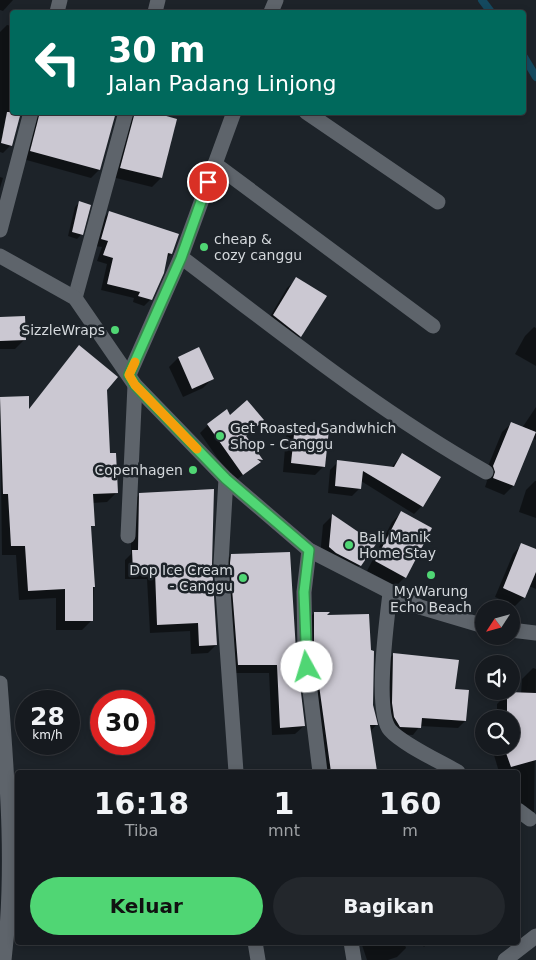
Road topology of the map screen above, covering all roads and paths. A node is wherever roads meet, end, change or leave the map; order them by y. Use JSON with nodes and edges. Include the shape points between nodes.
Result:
{"nodes":[{"id":1,"x":30,"y":115,"type":"edge"},
{"id":2,"x":125,"y":115,"type":"edge"},
{"id":3,"x":233,"y":115,"type":"edge"},
{"id":4,"x":310,"y":115,"type":"edge"},
{"id":5,"x":215,"y":164,"type":"junction"},
{"id":6,"x":438,"y":202,"type":"dead end"},
{"id":7,"x":0,"y":230,"type":"edge"},
{"id":8,"x":0,"y":256,"type":"edge"},
{"id":9,"x":181,"y":258,"type":"junction"},
{"id":10,"x":75,"y":298,"type":"junction"},
{"id":11,"x":433,"y":326,"type":"dead end"},
{"id":12,"x":132,"y":380,"type":"junction"},
{"id":13,"x":486,"y":472,"type":"dead end"},
{"id":14,"x":226,"y":479,"type":"junction"},
{"id":15,"x":128,"y":536,"type":"dead end"},
{"id":16,"x":309,"y":550,"type":"junction"},
{"id":17,"x":390,"y":593,"type":"junction"},
{"id":18,"x":475,"y":623,"type":"edge"},
{"id":19,"x":520,"y":631,"type":"edge"},
{"id":20,"x":536,"y":633,"type":"edge"},
{"id":21,"x":0,"y":682,"type":"edge"},
{"id":22,"x":236,"y":770,"type":"edge"},
{"id":23,"x":320,"y":770,"type":"edge"},
{"id":24,"x":455,"y":770,"type":"edge"},
{"id":25,"x":536,"y":936,"type":"edge"},
{"id":26,"x":256,"y":945,"type":"edge"},
{"id":27,"x":352,"y":945,"type":"edge"},
{"id":28,"x":4,"y":960,"type":"edge"},
{"id":29,"x":258,"y":960,"type":"edge"},
{"id":30,"x":354,"y":960,"type":"edge"},
{"id":31,"x":505,"y":960,"type":"edge"}],
"edges":[{"from":1,"to":7,"type":"street"},
{"from":2,"to":10,"type":"street"},
{"from":3,"to":5,"type":"street"},
{"from":4,"to":6,"type":"street"},
{"from":5,"to":9,"type":"street"},
{"from":5,"to":11,"type":"street"},
{"from":8,"to":10,"type":"street"},
{"from":9,"to":12,"type":"street"},
{"from":9,"to":13,"type":"street","via":[[352,385]]},
{"from":10,"to":12,"type":"street"},
{"from":12,"to":14,"type":"street"},
{"from":12,"to":15,"type":"street"},
{"from":14,"to":16,"type":"street"},
{"from":14,"to":22,"type":"street","via":[[221,563]]},
{"from":16,"to":17,"type":"street"},
{"from":16,"to":23,"type":"street","via":[[304,592],[305,650]]},
{"from":17,"to":18,"type":"street","via":[[420,607]]},
{"from":17,"to":24,"type":"street","via":[[383,657],[384,719],[395,735]]},
{"from":19,"to":20,"type":"street"},
{"from":21,"to":28,"type":"street","via":[[10,819],[9,920]]},
{"from":25,"to":31,"type":"street"},
{"from":26,"to":29,"type":"street"},
{"from":27,"to":30,"type":"street"}]}
